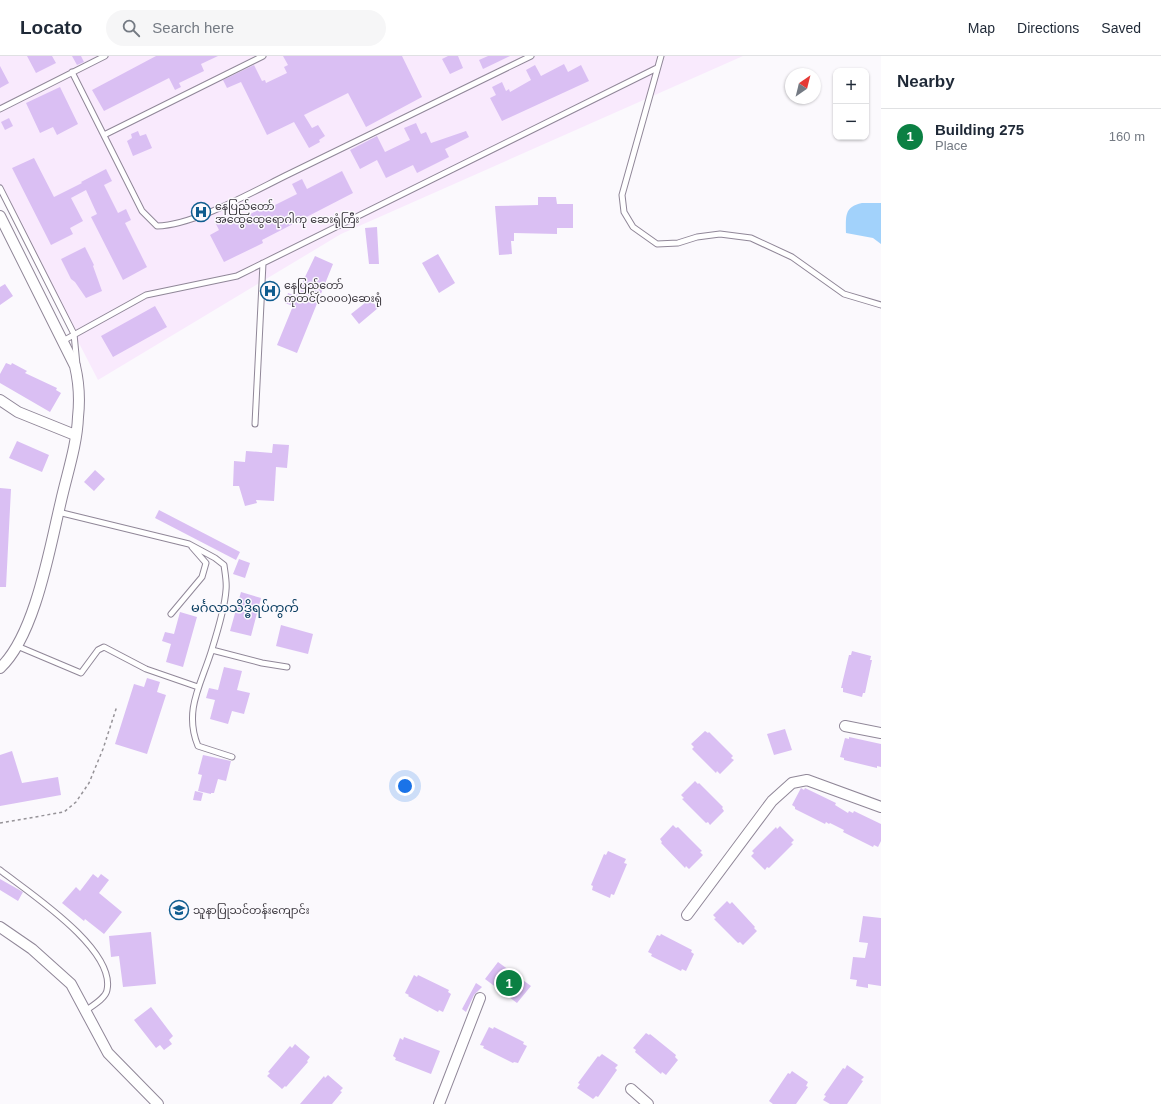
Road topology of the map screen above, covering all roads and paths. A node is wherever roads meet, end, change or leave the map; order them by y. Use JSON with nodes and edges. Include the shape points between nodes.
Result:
{"nodes":[{"id":1,"x":105,"y":56,"type":"edge"},
{"id":2,"x":263,"y":56,"type":"edge"},
{"id":3,"x":531,"y":56,"type":"edge"},
{"id":4,"x":661,"y":56,"type":"edge"},
{"id":5,"x":658,"y":68,"type":"junction"},
{"id":6,"x":72,"y":72,"type":"junction"},
{"id":7,"x":0,"y":109,"type":"edge"},
{"id":8,"x":104,"y":135,"type":"junction"},
{"id":9,"x":0,"y":188,"type":"edge"},
{"id":10,"x":0,"y":216,"type":"edge"},
{"id":11,"x":263,"y":263,"type":"junction"},
{"id":12,"x":881,"y":305,"type":"edge"},
{"id":13,"x":74,"y":334,"type":"junction"},
{"id":14,"x":61,"y":342,"type":"junction"},
{"id":15,"x":79,"y":383,"type":"junction"},
{"id":16,"x":0,"y":400,"type":"edge"},
{"id":17,"x":255,"y":424,"type":"dead end"},
{"id":18,"x":75,"y":436,"type":"junction"},
{"id":19,"x":58,"y":512,"type":"junction"},
{"id":20,"x":189,"y":544,"type":"junction"},
{"id":21,"x":171,"y":614,"type":"dead end"},
{"id":22,"x":17,"y":646,"type":"junction"},
{"id":23,"x":212,"y":650,"type":"junction"},
{"id":24,"x":287,"y":667,"type":"dead end"},
{"id":25,"x":0,"y":668,"type":"edge"},
{"id":26,"x":198,"y":687,"type":"junction"},
{"id":27,"x":117,"y":706,"type":"dead end"},
{"id":28,"x":845,"y":726,"type":"dead end"},
{"id":29,"x":881,"y":733,"type":"edge"},
{"id":30,"x":232,"y":757,"type":"dead end"},
{"id":31,"x":881,"y":807,"type":"edge"},
{"id":32,"x":0,"y":823,"type":"edge"},
{"id":33,"x":0,"y":870,"type":"edge"},
{"id":34,"x":687,"y":915,"type":"dead end"},
{"id":35,"x":0,"y":927,"type":"edge"},
{"id":36,"x":480,"y":998,"type":"dead end"},
{"id":37,"x":85,"y":1011,"type":"junction"},
{"id":38,"x":631,"y":1089,"type":"dead end"},
{"id":39,"x":158,"y":1104,"type":"edge"},
{"id":40,"x":440,"y":1104,"type":"edge"},
{"id":41,"x":648,"y":1104,"type":"edge"}],
"edges":[{"from":1,"to":6,"type":"lane"},
{"from":2,"to":8,"type":"lane"},
{"from":3,"to":8,"type":"lane","via":[[254,191],[171,226],[157,226],[142,211]]},
{"from":4,"to":5,"type":"lane"},
{"from":5,"to":11,"type":"lane"},
{"from":5,"to":12,"type":"lane","via":[[622,195],[624,212],[633,228],[657,244],[678,243],[720,234],[751,238],[792,257],[844,294]]},
{"from":6,"to":7,"type":"lane"},
{"from":6,"to":8,"type":"lane"},
{"from":9,"to":13,"type":"lane"},
{"from":10,"to":14,"type":"street"},
{"from":11,"to":13,"type":"lane","via":[[237,276],[146,295]]},
{"from":11,"to":17,"type":"lane"},
{"from":13,"to":14,"type":"lane"},
{"from":13,"to":15,"type":"lane"},
{"from":14,"to":15,"type":"street","via":[[75,366]]},
{"from":15,"to":18,"type":"street"},
{"from":16,"to":18,"type":"street","via":[[18,412]]},
{"from":18,"to":19,"type":"street"},
{"from":19,"to":20,"type":"lane"},
{"from":19,"to":22,"type":"street","via":[[42,578],[24,633]]},
{"from":20,"to":21,"type":"lane","via":[[206,563],[202,577]]},
{"from":20,"to":23,"type":"lane","via":[[224,565],[226,590]]},
{"from":22,"to":25,"type":"street"},
{"from":22,"to":26,"type":"lane","via":[[81,673],[98,650],[104,647],[146,669]]},
{"from":23,"to":24,"type":"lane","via":[[262,664]]},
{"from":23,"to":26,"type":"lane"},
{"from":26,"to":30,"type":"lane","via":[[191,714],[192,734],[198,746]]},
{"from":27,"to":32,"type":"path","via":[[89,782],[76,802],[64,812]]},
{"from":28,"to":29,"type":"street"},
{"from":31,"to":34,"type":"street","via":[[807,780],[792,783],[772,801]]},
{"from":33,"to":37,"type":"lane","via":[[72,925],[95,950],[106,976],[107,990]]},
{"from":35,"to":37,"type":"street","via":[[32,949],[71,984]]},
{"from":36,"to":40,"type":"street"},
{"from":37,"to":39,"type":"street","via":[[108,1053]]},
{"from":38,"to":41,"type":"street"}]}
